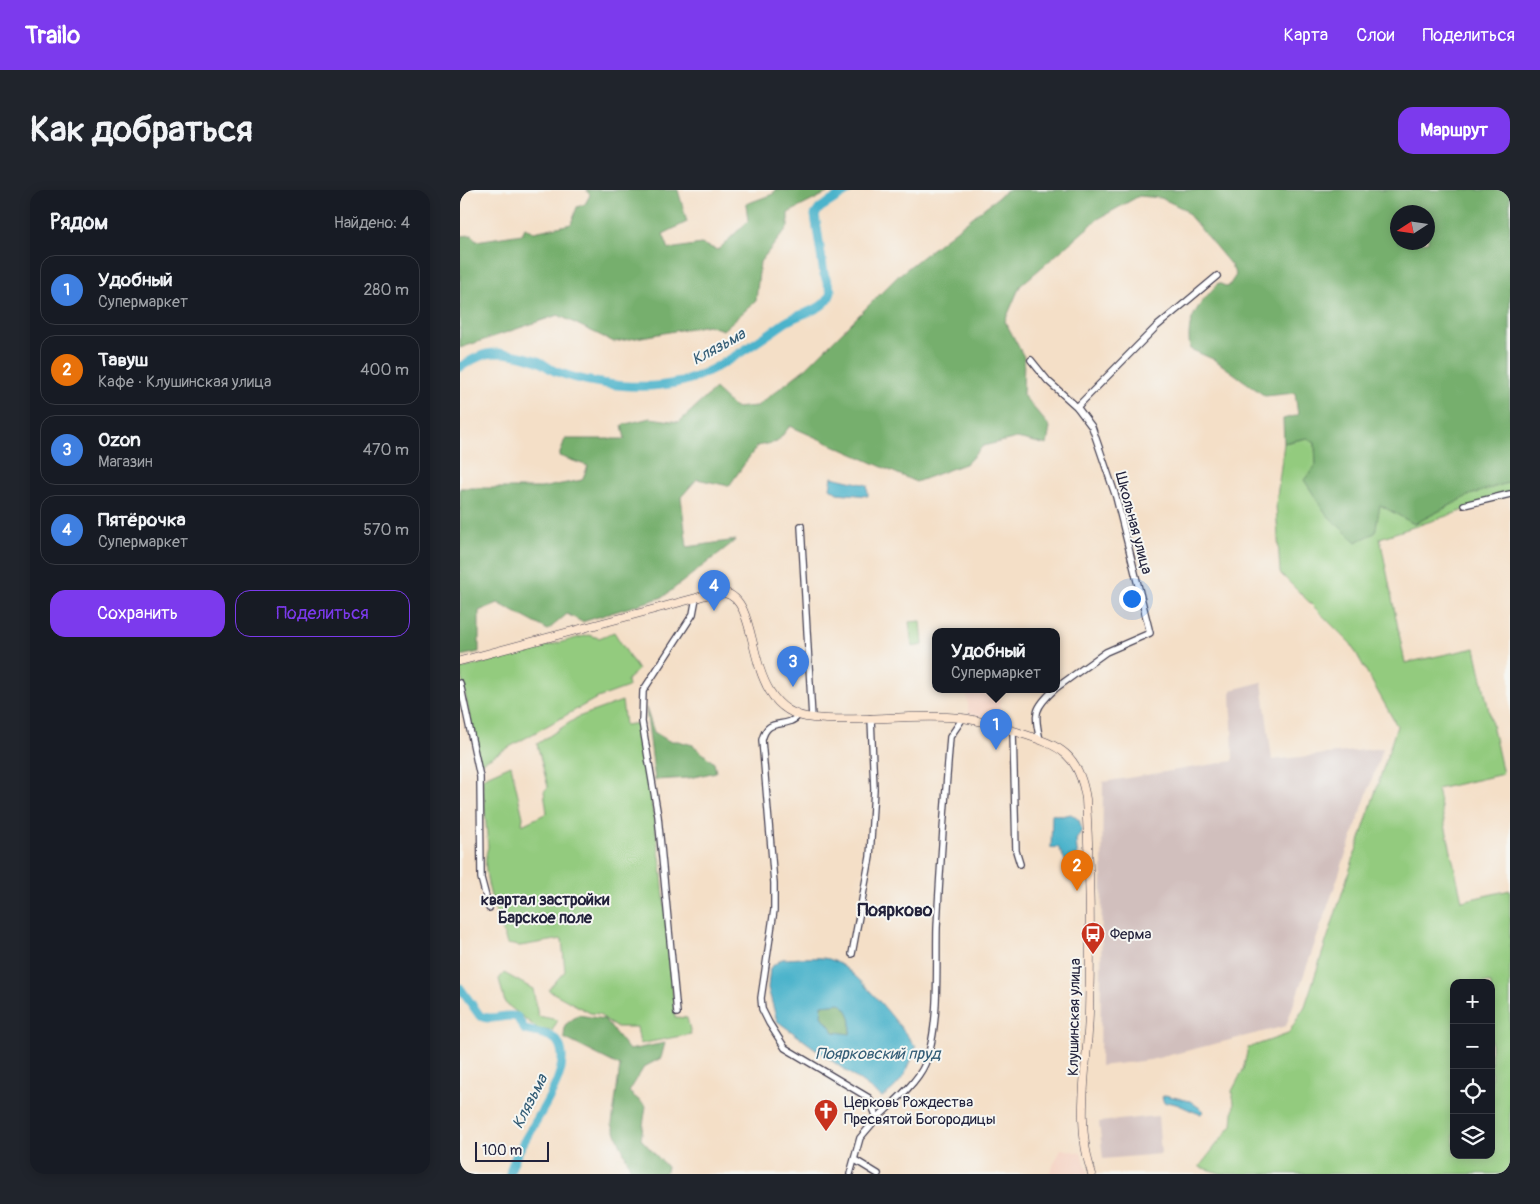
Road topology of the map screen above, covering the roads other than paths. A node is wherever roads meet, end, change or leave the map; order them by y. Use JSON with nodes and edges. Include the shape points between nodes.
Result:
{"nodes":[{"id":1,"x":1217,"y":276,"type":"dead end"},
{"id":2,"x":1031,"y":360,"type":"dead end"},
{"id":3,"x":1077,"y":407,"type":"junction"},
{"id":4,"x":1510,"y":494,"type":"edge"},
{"id":5,"x":1464,"y":505,"type":"dead end"},
{"id":6,"x":801,"y":526,"type":"dead end"},
{"id":7,"x":696,"y":598,"type":"junction"},
{"id":8,"x":460,"y":661,"type":"edge"},
{"id":9,"x":460,"y":683,"type":"edge"},
{"id":10,"x":1060,"y":685,"type":"edge"},
{"id":11,"x":1050,"y":693,"type":"edge"},
{"id":12,"x":799,"y":715,"type":"junction"},
{"id":13,"x":812,"y":718,"type":"junction"},
{"id":14,"x":872,"y":718,"type":"junction"},
{"id":15,"x":963,"y":718,"type":"junction"},
{"id":16,"x":1013,"y":731,"type":"junction"},
{"id":17,"x":1040,"y":740,"type":"junction"},
{"id":18,"x":1020,"y":864,"type":"dead end"},
{"id":19,"x":490,"y":908,"type":"dead end"},
{"id":20,"x":852,"y":954,"type":"dead end"},
{"id":21,"x":678,"y":1014,"type":"dead end"},
{"id":22,"x":877,"y":1118,"type":"junction"},
{"id":23,"x":855,"y":1160,"type":"junction"},
{"id":24,"x":850,"y":1174,"type":"edge"},
{"id":25,"x":878,"y":1174,"type":"edge"},
{"id":26,"x":1092,"y":1174,"type":"edge"}],
"edges":[{"from":1,"to":3,"type":"street","via":[[1156,327]]},
{"from":2,"to":3,"type":"street","name":"Школьная улица","via":[[1048,381]]},
{"from":3,"to":10,"type":"street","name":"Школьная улица","via":[[1092,427],[1116,497],[1150,634],[1106,652]]},
{"from":4,"to":5,"type":"street"},
{"from":6,"to":13,"type":"street"},
{"from":7,"to":8,"type":"main road"},
{"from":7,"to":12,"type":"main road","via":[[726,593],[737,600],[748,620],[756,661],[767,687],[781,704]]},
{"from":7,"to":21,"type":"street","via":[[693,614],[643,691],[642,722],[658,816]]},
{"from":9,"to":19,"type":"street","via":[[480,776],[481,878]]},
{"from":11,"to":17,"type":"street","via":[[1043,699],[1035,716]]},
{"from":12,"to":13,"type":"main road"},
{"from":12,"to":22,"type":"street","via":[[793,722],[768,726],[762,740],[774,910],[762,1009],[785,1048],[869,1098]]},
{"from":13,"to":14,"type":"main road"},
{"from":14,"to":15,"type":"main road"},
{"from":14,"to":20,"type":"street","via":[[874,789],[870,857]]},
{"from":15,"to":16,"type":"main road"},
{"from":15,"to":22,"type":"street","via":[[950,737],[929,1051],[924,1066]]},
{"from":16,"to":17,"type":"main road"},
{"from":16,"to":18,"type":"street","via":[[1016,851]]},
{"from":17,"to":26,"type":"main road","name":"Клушинская улица","via":[[1060,748],[1072,758],[1080,770],[1086,800],[1089,1012],[1084,1115],[1086,1152]]},
{"from":22,"to":23,"type":"street","via":[[860,1138]]},
{"from":23,"to":24,"type":"street"},
{"from":23,"to":25,"type":"street"}]}
